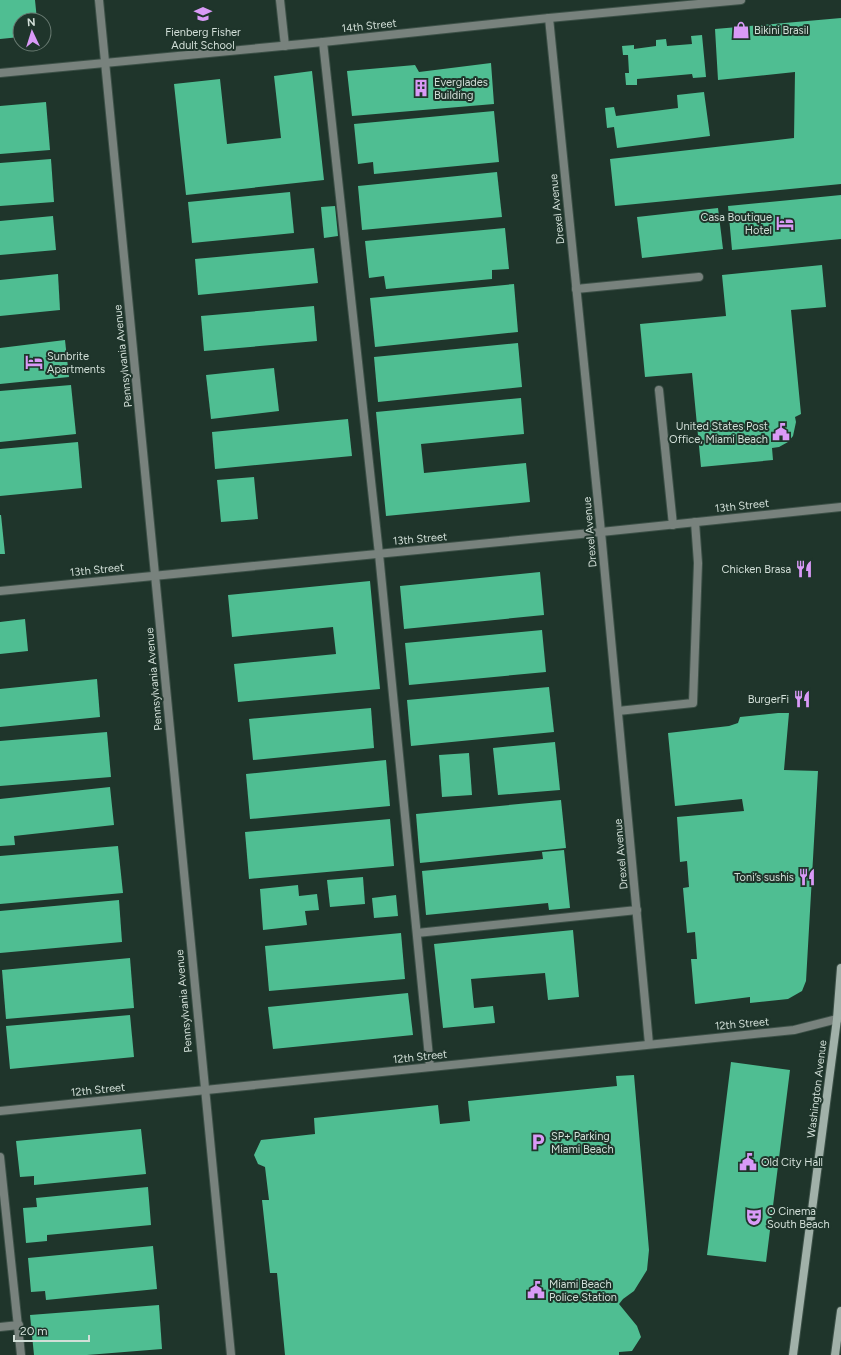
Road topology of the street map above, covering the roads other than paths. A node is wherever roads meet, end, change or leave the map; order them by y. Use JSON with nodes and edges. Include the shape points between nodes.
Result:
{"nodes":[{"id":1,"x":99,"y":0,"type":"edge"},
{"id":2,"x":280,"y":0,"type":"edge"},
{"id":3,"x":741,"y":0,"type":"edge"},
{"id":4,"x":678,"y":3,"type":"edge"},
{"id":5,"x":549,"y":18,"type":"junction"},
{"id":6,"x":323,"y":42,"type":"junction"},
{"id":7,"x":285,"y":46,"type":"junction"},
{"id":8,"x":105,"y":63,"type":"junction"},
{"id":9,"x":0,"y":73,"type":"edge"},
{"id":10,"x":699,"y":277,"type":"dead end"},
{"id":11,"x":576,"y":289,"type":"junction"},
{"id":12,"x":659,"y":390,"type":"dead end"},
{"id":13,"x":841,"y":507,"type":"edge"},
{"id":14,"x":695,"y":522,"type":"junction"},
{"id":15,"x":673,"y":525,"type":"junction"},
{"id":16,"x":601,"y":532,"type":"junction"},
{"id":17,"x":379,"y":554,"type":"junction"},
{"id":18,"x":155,"y":576,"type":"junction"},
{"id":19,"x":0,"y":591,"type":"edge"},
{"id":20,"x":618,"y":711,"type":"junction"},
{"id":21,"x":637,"y":910,"type":"junction"},
{"id":22,"x":417,"y":934,"type":"junction"},
{"id":23,"x":841,"y":968,"type":"edge"},
{"id":24,"x":839,"y":1019,"type":"edge"},
{"id":25,"x":649,"y":1044,"type":"junction"},
{"id":26,"x":430,"y":1067,"type":"junction"},
{"id":27,"x":204,"y":1091,"type":"junction"},
{"id":28,"x":0,"y":1111,"type":"edge"},
{"id":29,"x":0,"y":1157,"type":"edge"},
{"id":30,"x":841,"y":1311,"type":"edge"},
{"id":31,"x":19,"y":1325,"type":"junction"},
{"id":32,"x":0,"y":1328,"type":"edge"},
{"id":33,"x":22,"y":1355,"type":"edge"},
{"id":34,"x":231,"y":1355,"type":"edge"},
{"id":35,"x":793,"y":1355,"type":"edge"},
{"id":36,"x":835,"y":1355,"type":"edge"}],
"edges":[{"from":1,"to":8,"type":"street","name":"Pennsylvania Avenue"},
{"from":2,"to":7,"type":"street"},
{"from":3,"to":4,"type":"street","name":"14th Street"},
{"from":4,"to":5,"type":"street","name":"14th Street"},
{"from":5,"to":6,"type":"street","name":"14th Street"},
{"from":5,"to":11,"type":"street","name":"Drexel Avenue"},
{"from":6,"to":7,"type":"street","name":"14th Street"},
{"from":6,"to":17,"type":"street"},
{"from":7,"to":8,"type":"street","name":"14th Street"},
{"from":8,"to":9,"type":"street","name":"14th Street"},
{"from":8,"to":18,"type":"street","name":"Pennsylvania Avenue"},
{"from":10,"to":11,"type":"street"},
{"from":11,"to":16,"type":"street","name":"Drexel Avenue"},
{"from":12,"to":15,"type":"street"},
{"from":13,"to":14,"type":"street","name":"13th Street"},
{"from":14,"to":15,"type":"street","name":"13th Street"},
{"from":14,"to":20,"type":"street","via":[[698,563],[693,703]]},
{"from":15,"to":16,"type":"street","name":"13th Street"},
{"from":16,"to":17,"type":"street","name":"13th Street"},
{"from":16,"to":20,"type":"street","name":"Drexel Avenue"},
{"from":17,"to":18,"type":"street","name":"13th Street"},
{"from":17,"to":22,"type":"street"},
{"from":18,"to":19,"type":"street","name":"13th Street"},
{"from":18,"to":27,"type":"street","name":"Pennsylvania Avenue"},
{"from":20,"to":21,"type":"street","name":"Drexel Avenue"},
{"from":21,"to":22,"type":"street"},
{"from":21,"to":25,"type":"street","name":"Drexel Avenue"},
{"from":22,"to":26,"type":"street"},
{"from":23,"to":24,"type":"main road","name":"Washington Avenue"},
{"from":24,"to":25,"type":"street","name":"12th Street","via":[[794,1030]]},
{"from":24,"to":35,"type":"main road","name":"Washington Avenue"},
{"from":25,"to":26,"type":"street","name":"12th Street"},
{"from":26,"to":27,"type":"street","name":"12th Street"},
{"from":27,"to":28,"type":"street","name":"12th Street"},
{"from":27,"to":34,"type":"street","name":"Pennsylvania Avenue"},
{"from":29,"to":31,"type":"street"},
{"from":30,"to":36,"type":"main road"},
{"from":31,"to":32,"type":"street"},
{"from":31,"to":33,"type":"street"}]}
